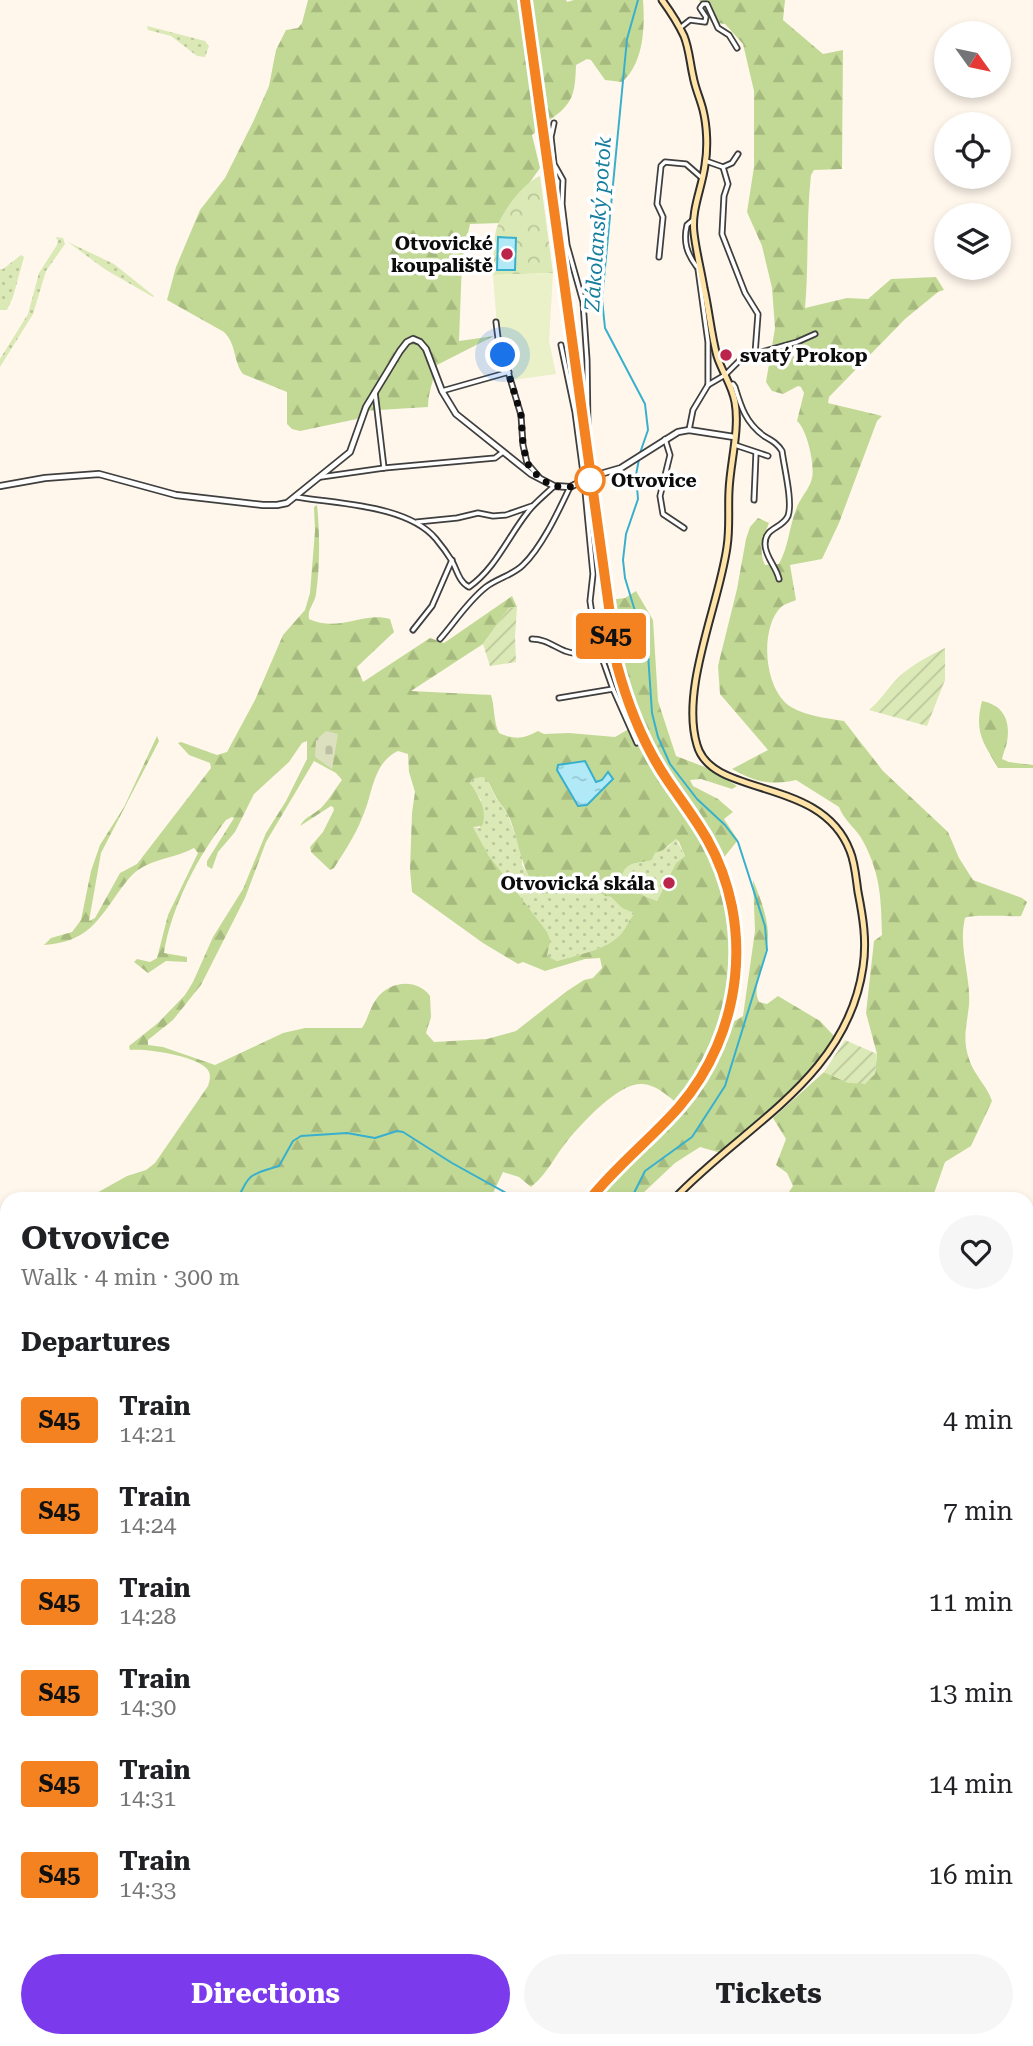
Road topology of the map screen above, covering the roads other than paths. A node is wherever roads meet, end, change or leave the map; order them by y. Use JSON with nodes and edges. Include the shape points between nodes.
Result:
{"nodes":[{"id":1,"x":662,"y":0,"type":"edge"},
{"id":2,"x":680,"y":28,"type":"junction"},
{"id":3,"x":737,"y":48,"type":"dead end"},
{"id":4,"x":554,"y":123,"type":"dead end"},
{"id":5,"x":738,"y":155,"type":"dead end"},
{"id":6,"x":706,"y":161,"type":"junction"},
{"id":7,"x":723,"y":167,"type":"junction"},
{"id":8,"x":702,"y":178,"type":"junction"},
{"id":9,"x":694,"y":220,"type":"junction"},
{"id":10,"x":659,"y":257,"type":"dead end"},
{"id":11,"x":699,"y":266,"type":"junction"},
{"id":12,"x":496,"y":322,"type":"dead end"},
{"id":13,"x":815,"y":334,"type":"dead end"},
{"id":14,"x":561,"y":345,"type":"dead end"},
{"id":15,"x":755,"y":354,"type":"junction"},
{"id":16,"x":509,"y":372,"type":"junction"},
{"id":17,"x":725,"y":374,"type":"junction"},
{"id":18,"x":708,"y":385,"type":"junction"},
{"id":19,"x":730,"y":385,"type":"junction"},
{"id":20,"x":442,"y":391,"type":"junction"},
{"id":21,"x":375,"y":392,"type":"junction"},
{"id":22,"x":689,"y":430,"type":"junction"},
{"id":23,"x":665,"y":439,"type":"junction"},
{"id":24,"x":733,"y":440,"type":"junction"},
{"id":25,"x":503,"y":452,"type":"junction"},
{"id":26,"x":756,"y":453,"type":"junction"},
{"id":27,"x":768,"y":456,"type":"dead end"},
{"id":28,"x":384,"y":468,"type":"junction"},
{"id":29,"x":594,"y":476,"type":"junction"},
{"id":30,"x":321,"y":477,"type":"junction"},
{"id":31,"x":540,"y":479,"type":"junction"},
{"id":32,"x":584,"y":480,"type":"junction"},
{"id":33,"x":0,"y":486,"type":"edge"},
{"id":34,"x":554,"y":486,"type":"junction"},
{"id":35,"x":570,"y":487,"type":"junction"},
{"id":36,"x":297,"y":497,"type":"junction"},
{"id":37,"x":754,"y":499,"type":"dead end"},
{"id":38,"x":533,"y":506,"type":"junction"},
{"id":39,"x":417,"y":522,"type":"junction"},
{"id":40,"x":684,"y":528,"type":"dead end"},
{"id":41,"x":452,"y":560,"type":"junction"},
{"id":42,"x":779,"y":579,"type":"dead end"},
{"id":43,"x":413,"y":630,"type":"dead end"},
{"id":44,"x":440,"y":639,"type":"dead end"},
{"id":45,"x":532,"y":639,"type":"dead end"},
{"id":46,"x":600,"y":656,"type":"junction"},
{"id":47,"x":613,"y":689,"type":"junction"},
{"id":48,"x":559,"y":698,"type":"dead end"},
{"id":49,"x":637,"y":743,"type":"dead end"},
{"id":50,"x":682,"y":1192,"type":"edge"}],
"edges":[{"from":1,"to":2,"type":"main road"},
{"from":2,"to":3,"type":"street","via":[[690,20],[705,22],[700,8],[707,4],[719,28]]},
{"from":2,"to":6,"type":"main road","via":[[703,111]]},
{"from":4,"to":29,"type":"street","via":[[554,164],[563,180],[568,245],[583,302]]},
{"from":5,"to":7,"type":"street"},
{"from":6,"to":7,"type":"street"},
{"from":6,"to":8,"type":"main road"},
{"from":7,"to":15,"type":"street","via":[[728,184],[722,234],[758,314]]},
{"from":8,"to":9,"type":"main road"},
{"from":8,"to":10,"type":"street","via":[[686,164],[665,162],[661,166]]},
{"from":9,"to":11,"type":"main road"},
{"from":9,"to":11,"type":"street","via":[[687,225],[685,239],[690,257]]},
{"from":11,"to":17,"type":"main road"},
{"from":11,"to":18,"type":"street"},
{"from":12,"to":16,"type":"street"},
{"from":13,"to":15,"type":"street"},
{"from":14,"to":32,"type":"street"},
{"from":15,"to":17,"type":"street","via":[[740,359]]},
{"from":16,"to":20,"type":"street"},
{"from":16,"to":31,"type":"street","via":[[527,463]]},
{"from":17,"to":18,"type":"street"},
{"from":17,"to":19,"type":"main road"},
{"from":18,"to":22,"type":"street","via":[[693,410]]},
{"from":19,"to":24,"type":"main road","via":[[736,413]]},
{"from":19,"to":42,"type":"street","via":[[735,387],[744,416],[782,451],[789,512],[765,541]]},
{"from":20,"to":21,"type":"street","via":[[426,349],[412,339]]},
{"from":20,"to":25,"type":"street","via":[[456,414]]},
{"from":21,"to":28,"type":"street"},
{"from":21,"to":30,"type":"street","via":[[350,452]]},
{"from":22,"to":23,"type":"street"},
{"from":22,"to":24,"type":"street"},
{"from":23,"to":29,"type":"street","via":[[636,461]]},
{"from":23,"to":40,"type":"street","via":[[670,455],[660,500],[663,514]]},
{"from":24,"to":26,"type":"street"},
{"from":24,"to":50,"type":"main road","via":[[727,548],[698,664],[693,719],[696,743],[720,771],[748,785],[801,800],[835,826],[852,858],[864,921],[864,956],[853,1008],[827,1057]]},
{"from":25,"to":28,"type":"street","via":[[495,458]]},
{"from":25,"to":31,"type":"street"},
{"from":26,"to":27,"type":"street"},
{"from":26,"to":37,"type":"street"},
{"from":28,"to":30,"type":"street"},
{"from":29,"to":32,"type":"street"},
{"from":30,"to":36,"type":"street"},
{"from":31,"to":34,"type":"street"},
{"from":32,"to":35,"type":"street"},
{"from":32,"to":46,"type":"street","via":[[593,574],[590,601]]},
{"from":33,"to":36,"type":"street","via":[[89,474],[176,495],[263,505],[280,505]]},
{"from":34,"to":35,"type":"street"},
{"from":34,"to":38,"type":"street"},
{"from":35,"to":44,"type":"street","via":[[525,564],[483,590]]},
{"from":36,"to":39,"type":"street","via":[[377,509]]},
{"from":38,"to":39,"type":"street","via":[[506,515],[478,513]]},
{"from":38,"to":41,"type":"street","via":[[477,582],[469,587],[462,582]]},
{"from":39,"to":41,"type":"street"},
{"from":41,"to":43,"type":"street","via":[[432,606]]},
{"from":45,"to":46,"type":"street","via":[[576,654]]},
{"from":46,"to":47,"type":"street"},
{"from":47,"to":48,"type":"street"},
{"from":47,"to":49,"type":"street"}]}
